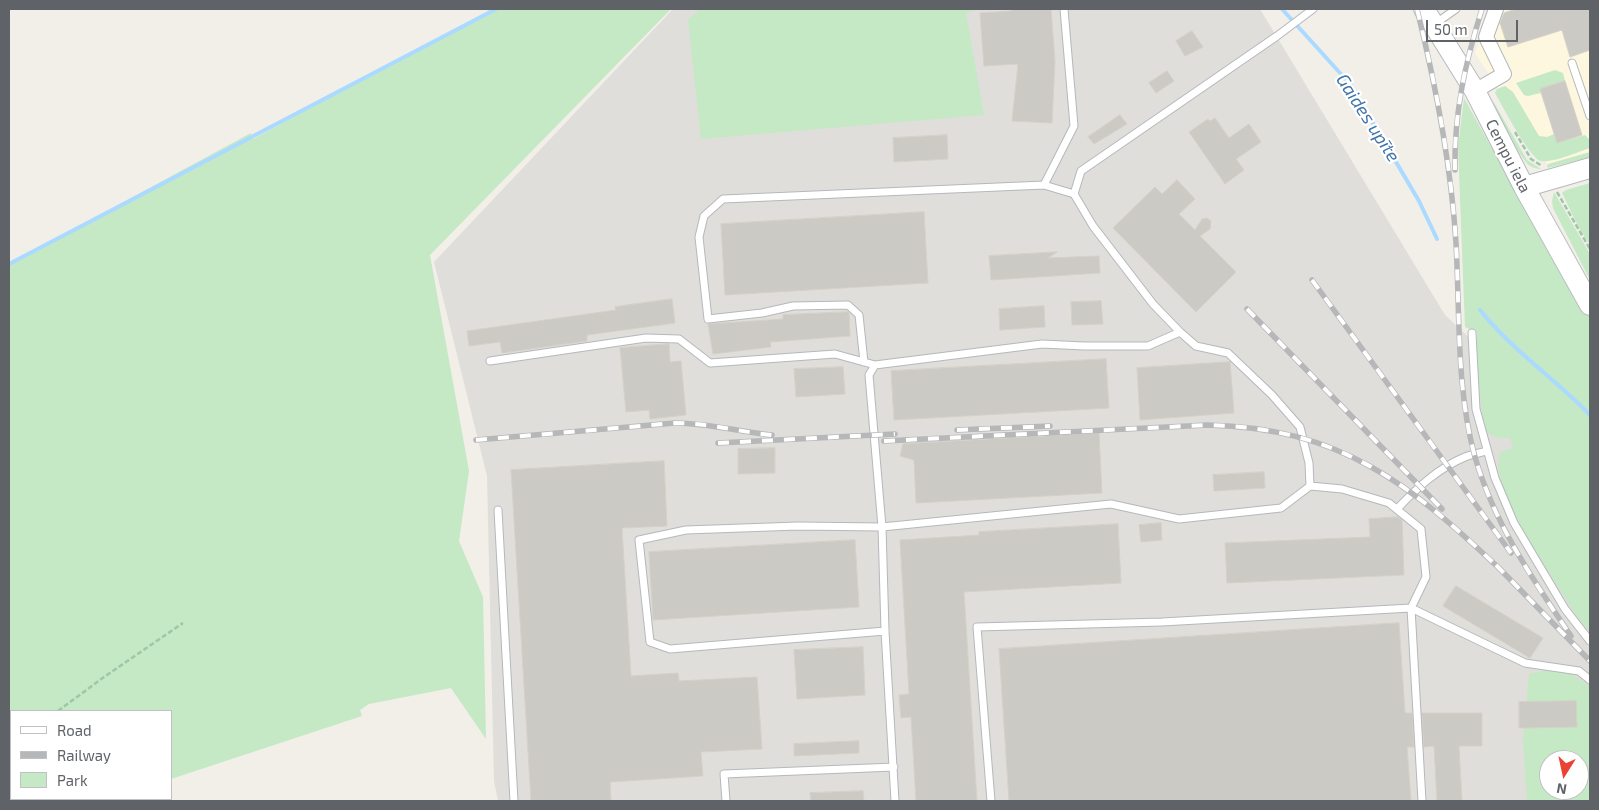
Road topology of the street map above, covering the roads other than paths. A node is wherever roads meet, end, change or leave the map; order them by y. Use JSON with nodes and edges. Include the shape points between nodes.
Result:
{"nodes":[{"id":1,"x":1064,"y":9,"type":"edge"},
{"id":2,"x":1313,"y":9,"type":"edge"},
{"id":3,"x":1456,"y":9,"type":"edge"},
{"id":4,"x":1496,"y":9,"type":"edge"},
{"id":5,"x":1429,"y":17,"type":"edge"},
{"id":6,"x":1572,"y":63,"type":"dead end"},
{"id":7,"x":1475,"y":91,"type":"junction"},
{"id":8,"x":1590,"y":116,"type":"edge"},
{"id":9,"x":1590,"y":168,"type":"edge"},
{"id":10,"x":1044,"y":185,"type":"junction"},
{"id":11,"x":1524,"y":187,"type":"junction"},
{"id":12,"x":1074,"y":194,"type":"junction"},
{"id":13,"x":1590,"y":305,"type":"edge"},
{"id":14,"x":1180,"y":332,"type":"junction"},
{"id":15,"x":1472,"y":333,"type":"dead end"},
{"id":16,"x":490,"y":361,"type":"dead end"},
{"id":17,"x":864,"y":362,"type":"junction"},
{"id":18,"x":875,"y":365,"type":"junction"},
{"id":19,"x":1487,"y":451,"type":"junction"},
{"id":20,"x":1310,"y":486,"type":"junction"},
{"id":21,"x":1397,"y":509,"type":"junction"},
{"id":22,"x":498,"y":510,"type":"dead end"},
{"id":23,"x":882,"y":527,"type":"junction"},
{"id":24,"x":1411,"y":608,"type":"junction"},
{"id":25,"x":885,"y":631,"type":"junction"},
{"id":26,"x":1590,"y":641,"type":"edge"},
{"id":27,"x":1590,"y":680,"type":"edge"},
{"id":28,"x":894,"y":767,"type":"junction"},
{"id":29,"x":514,"y":801,"type":"edge"},
{"id":30,"x":726,"y":801,"type":"edge"},
{"id":31,"x":895,"y":801,"type":"edge"},
{"id":32,"x":991,"y":801,"type":"edge"},
{"id":33,"x":1422,"y":801,"type":"edge"}],
"edges":[{"from":1,"to":10,"type":"lane","via":[[1074,126]]},
{"from":2,"to":12,"type":"lane","via":[[1081,171]]},
{"from":3,"to":5,"type":"lane"},
{"from":4,"to":7,"type":"street","via":[[1486,37],[1504,74]]},
{"from":5,"to":7,"type":"main road","name":"Cempu iela"},
{"from":6,"to":8,"type":"lane"},
{"from":7,"to":11,"type":"main road","name":"Cempu iela"},
{"from":9,"to":11,"type":"main road"},
{"from":10,"to":12,"type":"lane"},
{"from":10,"to":17,"type":"lane","via":[[723,199],[704,216],[699,237],[708,320],[793,306],[848,305],[859,315]]},
{"from":11,"to":13,"type":"main road","name":"Cempu iela"},
{"from":12,"to":14,"type":"lane","via":[[1093,226],[1153,304]]},
{"from":14,"to":18,"type":"lane","via":[[1148,346],[1042,344]]},
{"from":14,"to":20,"type":"lane","via":[[1196,346],[1228,353],[1300,427],[1309,463]]},
{"from":15,"to":19,"type":"lane","via":[[1476,409]]},
{"from":16,"to":17,"type":"lane","via":[[646,338],[679,339],[710,363],[835,354]]},
{"from":17,"to":18,"type":"lane"},
{"from":18,"to":23,"type":"lane","via":[[869,375]]},
{"from":19,"to":21,"type":"lane","via":[[1464,457],[1441,470]]},
{"from":19,"to":26,"type":"lane","via":[[1514,523],[1565,609]]},
{"from":20,"to":21,"type":"lane","via":[[1342,489],[1389,503]]},
{"from":20,"to":23,"type":"lane","via":[[1281,508],[1179,519],[1111,504]]},
{"from":21,"to":24,"type":"lane","via":[[1421,529],[1426,577]]},
{"from":22,"to":29,"type":"lane"},
{"from":23,"to":25,"type":"lane"},
{"from":23,"to":25,"type":"lane","via":[[686,530],[640,540],[650,642],[670,649]]},
{"from":24,"to":27,"type":"lane","via":[[1525,663],[1579,671]]},
{"from":24,"to":32,"type":"lane","via":[[1162,622],[977,627]]},
{"from":24,"to":33,"type":"lane"},
{"from":25,"to":28,"type":"lane"},
{"from":28,"to":30,"type":"lane","via":[[724,774]]},
{"from":28,"to":31,"type":"lane"}]}
